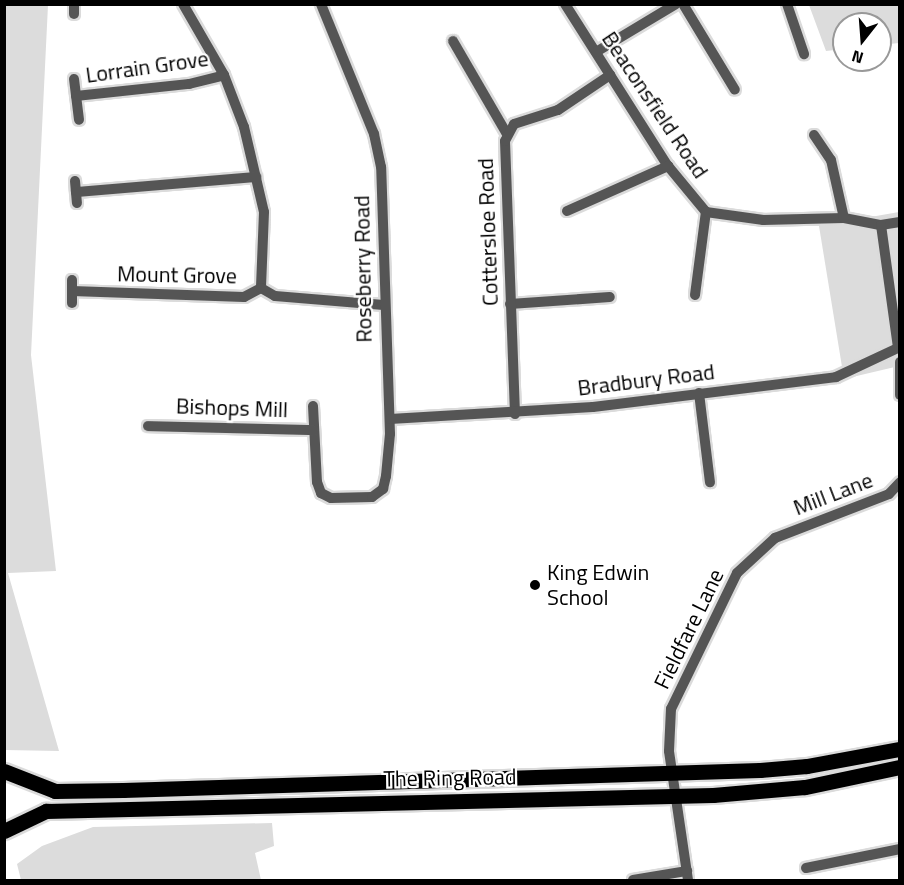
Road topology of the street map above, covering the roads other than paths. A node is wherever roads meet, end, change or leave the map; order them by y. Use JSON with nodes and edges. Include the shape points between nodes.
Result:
{"nodes":[{"id":1,"x":183,"y":4,"type":"edge"},
{"id":2,"x":321,"y":4,"type":"edge"},
{"id":3,"x":565,"y":4,"type":"edge"},
{"id":4,"x":676,"y":4,"type":"edge"},
{"id":5,"x":682,"y":4,"type":"edge"},
{"id":6,"x":787,"y":4,"type":"edge"},
{"id":7,"x":453,"y":41,"type":"dead end"},
{"id":8,"x":596,"y":52,"type":"junction"},
{"id":9,"x":804,"y":54,"type":"dead end"},
{"id":10,"x":224,"y":75,"type":"junction"},
{"id":11,"x":610,"y":75,"type":"junction"},
{"id":12,"x":74,"y":79,"type":"dead end"},
{"id":13,"x":735,"y":90,"type":"dead end"},
{"id":14,"x":76,"y":96,"type":"junction"},
{"id":15,"x":79,"y":120,"type":"dead end"},
{"id":16,"x":507,"y":134,"type":"junction"},
{"id":17,"x":814,"y":135,"type":"dead end"},
{"id":18,"x":668,"y":166,"type":"junction"},
{"id":19,"x":256,"y":177,"type":"junction"},
{"id":20,"x":76,"y":192,"type":"dead end"},
{"id":21,"x":567,"y":211,"type":"dead end"},
{"id":22,"x":706,"y":212,"type":"junction"},
{"id":23,"x":844,"y":218,"type":"junction"},
{"id":24,"x":900,"y":222,"type":"edge"},
{"id":25,"x":881,"y":225,"type":"junction"},
{"id":26,"x":261,"y":288,"type":"junction"},
{"id":27,"x":695,"y":295,"type":"dead end"},
{"id":28,"x":610,"y":297,"type":"dead end"},
{"id":29,"x":72,"y":303,"type":"dead end"},
{"id":30,"x":510,"y":303,"type":"junction"},
{"id":31,"x":384,"y":305,"type":"junction"},
{"id":32,"x":899,"y":349,"type":"edge"},
{"id":33,"x":900,"y":362,"type":"edge"},
{"id":34,"x":699,"y":393,"type":"junction"},
{"id":35,"x":900,"y":395,"type":"edge"},
{"id":36,"x":313,"y":406,"type":"dead end"},
{"id":37,"x":516,"y":414,"type":"junction"},
{"id":38,"x":390,"y":419,"type":"junction"},
{"id":39,"x":148,"y":426,"type":"dead end"},
{"id":40,"x":314,"y":430,"type":"junction"},
{"id":41,"x":710,"y":482,"type":"dead end"},
{"id":42,"x":900,"y":482,"type":"edge"},
{"id":43,"x":331,"y":498,"type":"joint"},
{"id":44,"x":775,"y":538,"type":"joint"},
{"id":45,"x":900,"y":749,"type":"edge"},
{"id":46,"x":900,"y":767,"type":"edge"},
{"id":47,"x":4,"y":771,"type":"edge"},
{"id":48,"x":674,"y":772,"type":"junction"},
{"id":49,"x":677,"y":796,"type":"junction"},
{"id":50,"x":4,"y":831,"type":"edge"},
{"id":51,"x":900,"y":849,"type":"edge"},
{"id":52,"x":806,"y":868,"type":"dead end"},
{"id":53,"x":687,"y":876,"type":"edge"},
{"id":54,"x":633,"y":880,"type":"edge"}],
"edges":[{"from":1,"to":10,"type":"street"},
{"from":2,"to":31,"type":"street","name":"Roseberry Road","via":[[379,151]]},
{"from":3,"to":8,"type":"street","name":"Beaconsfield Road"},
{"from":4,"to":8,"type":"street"},
{"from":5,"to":13,"type":"street"},
{"from":6,"to":9,"type":"street"},
{"from":7,"to":16,"type":"street"},
{"from":8,"to":11,"type":"street","name":"Beaconsfield Road"},
{"from":10,"to":14,"type":"street","name":"Lorrain Grove","via":[[189,84]]},
{"from":10,"to":19,"type":"street","via":[[240,113]]},
{"from":11,"to":16,"type":"street","name":"Cottersloe Road","via":[[558,110],[514,124]]},
{"from":11,"to":18,"type":"street","name":"Beaconsfield Road"},
{"from":12,"to":14,"type":"street","name":"Lorrain Grove"},
{"from":14,"to":15,"type":"street","name":"Lorrain Grove"},
{"from":16,"to":30,"type":"street","name":"Cottersloe Road"},
{"from":17,"to":23,"type":"street","via":[[831,160]]},
{"from":18,"to":21,"type":"street"},
{"from":18,"to":22,"type":"street","name":"Beaconsfield Road"},
{"from":19,"to":20,"type":"street"},
{"from":19,"to":26,"type":"street","via":[[264,212]]},
{"from":22,"to":23,"type":"street","name":"Beaconsfield Road","via":[[763,220]]},
{"from":22,"to":27,"type":"street"},
{"from":23,"to":25,"type":"street","name":"Beaconsfield Road"},
{"from":24,"to":25,"type":"street","name":"Beaconsfield Road"},
{"from":25,"to":32,"type":"street"},
{"from":26,"to":29,"type":"street","name":"Mount Grove","via":[[244,297],[72,285]]},
{"from":26,"to":31,"type":"street","name":"Mount Grove","via":[[275,296]]},
{"from":28,"to":30,"type":"street"},
{"from":30,"to":37,"type":"street","name":"Cottersloe Road"},
{"from":31,"to":38,"type":"street","name":"Roseberry Road"},
{"from":32,"to":34,"type":"street","name":"Bradbury Road","via":[[836,377]]},
{"from":33,"to":35,"type":"street"},
{"from":34,"to":37,"type":"street","name":"Bradbury Road"},
{"from":34,"to":41,"type":"street"},
{"from":36,"to":40,"type":"street","name":"Bishops Mill"},
{"from":37,"to":38,"type":"street","name":"Bradbury Road"},
{"from":38,"to":43,"type":"street","name":"Roseberry Road","via":[[383,489],[372,497]]},
{"from":39,"to":40,"type":"street","name":"Bishops Mill"},
{"from":40,"to":43,"type":"street","name":"Bishops Mill","via":[[317,482],[321,493]]},
{"from":42,"to":44,"type":"street","name":"Mill Lane","via":[[889,494]]},
{"from":44,"to":48,"type":"street","name":"Fieldfare Lane","via":[[737,573],[671,709],[669,752]]},
{"from":45,"to":48,"type":"main road","name":"The Ring Road","via":[[807,766]]},
{"from":46,"to":49,"type":"main road","name":"The Ring Road","via":[[805,787]]},
{"from":47,"to":48,"type":"main road","name":"The Ring Road","via":[[55,791]]},
{"from":48,"to":49,"type":"street"},
{"from":49,"to":50,"type":"main road","name":"The Ring Road","via":[[46,811]]},
{"from":49,"to":53,"type":"street"},
{"from":51,"to":52,"type":"street"},
{"from":53,"to":54,"type":"street"}]}
